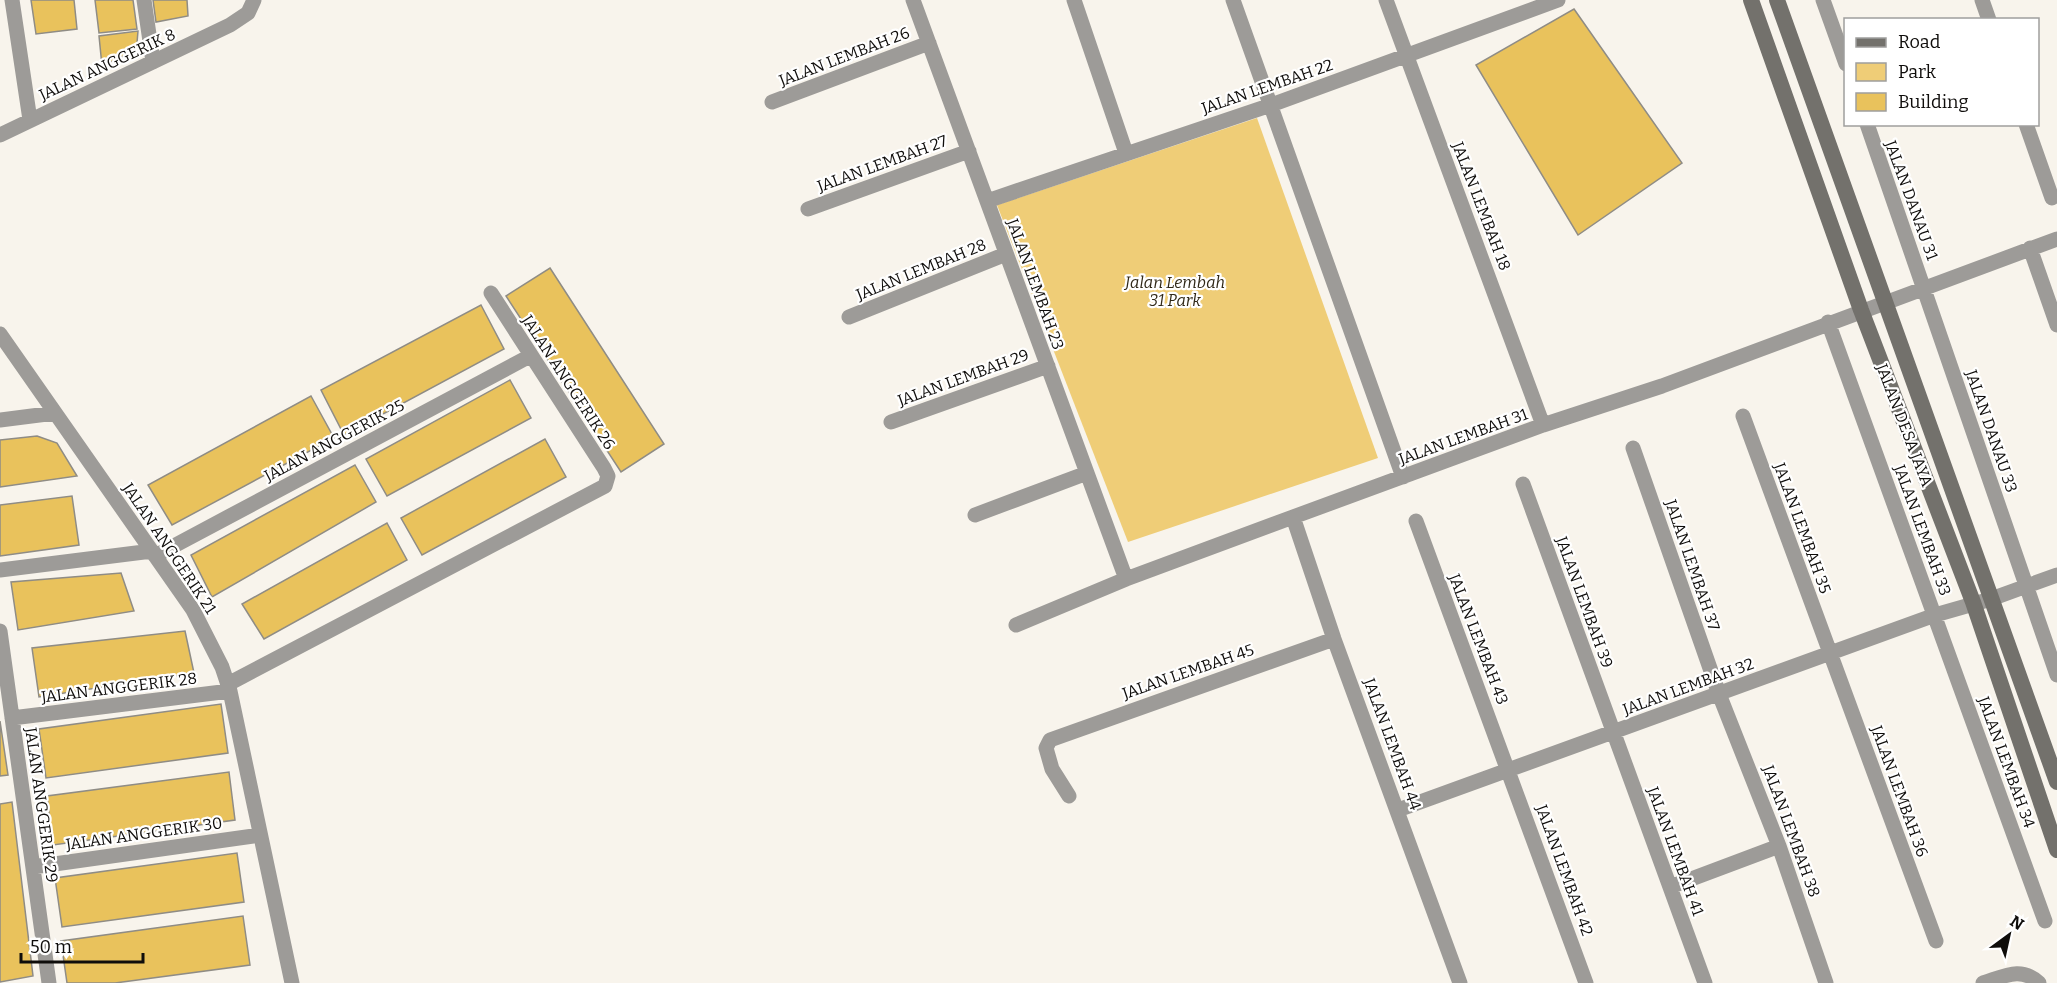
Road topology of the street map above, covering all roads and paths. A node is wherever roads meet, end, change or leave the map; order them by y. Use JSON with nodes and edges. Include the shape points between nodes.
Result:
{"nodes":[{"id":1,"x":12,"y":0,"type":"edge"},
{"id":2,"x":144,"y":0,"type":"edge"},
{"id":3,"x":254,"y":0,"type":"edge"},
{"id":4,"x":913,"y":0,"type":"edge"},
{"id":5,"x":1074,"y":0,"type":"edge"},
{"id":6,"x":1233,"y":0,"type":"edge"},
{"id":7,"x":1386,"y":0,"type":"edge"},
{"id":8,"x":1751,"y":0,"type":"edge"},
{"id":9,"x":1778,"y":0,"type":"edge"},
{"id":10,"x":1823,"y":0,"type":"edge"},
{"id":11,"x":1982,"y":0,"type":"edge"},
{"id":12,"x":1551,"y":1,"type":"edge"},
{"id":13,"x":1988,"y":18,"type":"edge"},
{"id":14,"x":929,"y":43,"type":"junction"},
{"id":15,"x":1406,"y":56,"type":"junction"},
{"id":16,"x":1844,"y":61,"type":"edge"},
{"id":17,"x":153,"y":62,"type":"junction"},
{"id":18,"x":772,"y":102,"type":"dead end"},
{"id":19,"x":1271,"y":105,"type":"junction"},
{"id":20,"x":30,"y":120,"type":"junction"},
{"id":21,"x":1868,"y":126,"type":"edge"},
{"id":22,"x":2027,"y":126,"type":"edge"},
{"id":23,"x":0,"y":135,"type":"edge"},
{"id":24,"x":969,"y":151,"type":"junction"},
{"id":25,"x":1126,"y":153,"type":"junction"},
{"id":26,"x":2052,"y":198,"type":"dead end"},
{"id":27,"x":987,"y":201,"type":"junction"},
{"id":28,"x":808,"y":209,"type":"dead end"},
{"id":29,"x":2057,"y":238,"type":"edge"},
{"id":30,"x":2030,"y":248,"type":"junction"},
{"id":31,"x":1006,"y":254,"type":"junction"},
{"id":32,"x":1924,"y":286,"type":"junction"},
{"id":33,"x":491,"y":293,"type":"dead end"},
{"id":34,"x":1885,"y":301,"type":"junction"},
{"id":35,"x":1862,"y":310,"type":"junction"},
{"id":36,"x":849,"y":317,"type":"dead end"},
{"id":37,"x":1827,"y":322,"type":"junction"},
{"id":38,"x":2057,"y":325,"type":"edge"},
{"id":39,"x":0,"y":334,"type":"edge"},
{"id":40,"x":530,"y":356,"type":"junction"},
{"id":41,"x":1047,"y":366,"type":"junction"},
{"id":42,"x":55,"y":412,"type":"junction"},
{"id":43,"x":1743,"y":416,"type":"dead end"},
{"id":44,"x":0,"y":420,"type":"edge"},
{"id":45,"x":891,"y":422,"type":"dead end"},
{"id":46,"x":1543,"y":425,"type":"junction"},
{"id":47,"x":1633,"y":448,"type":"dead end"},
{"id":48,"x":1087,"y":473,"type":"junction"},
{"id":49,"x":1403,"y":477,"type":"junction"},
{"id":50,"x":1523,"y":484,"type":"dead end"},
{"id":51,"x":975,"y":515,"type":"dead end"},
{"id":52,"x":1293,"y":517,"type":"junction"},
{"id":53,"x":1416,"y":521,"type":"dead end"},
{"id":54,"x":153,"y":553,"type":"junction"},
{"id":55,"x":0,"y":570,"type":"edge"},
{"id":56,"x":2057,"y":575,"type":"edge"},
{"id":57,"x":1126,"y":579,"type":"junction"},
{"id":58,"x":2025,"y":587,"type":"junction"},
{"id":59,"x":1991,"y":599,"type":"junction"},
{"id":60,"x":1973,"y":602,"type":"junction"},
{"id":61,"x":1935,"y":615,"type":"junction"},
{"id":62,"x":1016,"y":625,"type":"dead end"},
{"id":63,"x":0,"y":631,"type":"edge"},
{"id":64,"x":1334,"y":639,"type":"junction"},
{"id":65,"x":1830,"y":653,"type":"junction"},
{"id":66,"x":2057,"y":675,"type":"edge"},
{"id":67,"x":229,"y":688,"type":"junction"},
{"id":68,"x":1719,"y":694,"type":"junction"},
{"id":69,"x":12,"y":718,"type":"junction"},
{"id":70,"x":1612,"y":732,"type":"junction"},
{"id":71,"x":1510,"y":770,"type":"junction"},
{"id":72,"x":2057,"y":782,"type":"edge"},
{"id":73,"x":1069,"y":796,"type":"dead end"},
{"id":74,"x":1398,"y":810,"type":"junction"},
{"id":75,"x":260,"y":834,"type":"junction"},
{"id":76,"x":1779,"y":846,"type":"junction"},
{"id":77,"x":2057,"y":850,"type":"edge"},
{"id":78,"x":33,"y":867,"type":"junction"},
{"id":79,"x":1670,"y":886,"type":"junction"},
{"id":80,"x":2045,"y":921,"type":"dead end"},
{"id":81,"x":1936,"y":941,"type":"dead end"},
{"id":82,"x":2034,"y":979,"type":"edge"},
{"id":83,"x":49,"y":983,"type":"edge"},
{"id":84,"x":292,"y":983,"type":"edge"},
{"id":85,"x":1460,"y":983,"type":"edge"},
{"id":86,"x":1586,"y":983,"type":"edge"},
{"id":87,"x":1706,"y":983,"type":"edge"},
{"id":88,"x":1826,"y":983,"type":"edge"},
{"id":89,"x":1983,"y":983,"type":"edge"}],
"edges":[{"from":1,"to":20,"type":"street"},
{"from":2,"to":17,"type":"street"},
{"from":3,"to":17,"type":"street","name":"JALAN ANGGERIK 8","via":[[248,13],[230,26]]},
{"from":4,"to":14,"type":"street","name":"JALAN LEMBAH 23"},
{"from":5,"to":25,"type":"street"},
{"from":6,"to":19,"type":"street"},
{"from":7,"to":15,"type":"street","name":"JALAN LEMBAH 18"},
{"from":8,"to":35,"type":"main road","name":"JALAN DESA JAYA"},
{"from":9,"to":34,"type":"main road","name":"JALAN DESA JAYA"},
{"from":10,"to":16,"type":"street"},
{"from":11,"to":13,"type":"street"},
{"from":12,"to":15,"type":"street","name":"JALAN LEMBAH 22"},
{"from":14,"to":18,"type":"street","name":"JALAN LEMBAH 26"},
{"from":14,"to":24,"type":"street","name":"JALAN LEMBAH 23"},
{"from":15,"to":19,"type":"street","name":"JALAN LEMBAH 22"},
{"from":15,"to":46,"type":"street","name":"JALAN LEMBAH 18"},
{"from":17,"to":20,"type":"street","name":"JALAN ANGGERIK 8"},
{"from":19,"to":25,"type":"street","name":"JALAN LEMBAH 22"},
{"from":19,"to":49,"type":"street"},
{"from":20,"to":23,"type":"street","name":"JALAN ANGGERIK 8"},
{"from":21,"to":32,"type":"street","name":"JALAN DANAU 31"},
{"from":22,"to":26,"type":"street"},
{"from":24,"to":27,"type":"street","name":"JALAN LEMBAH 23"},
{"from":24,"to":28,"type":"street","name":"JALAN LEMBAH 27"},
{"from":25,"to":27,"type":"street","name":"JALAN LEMBAH 22"},
{"from":27,"to":31,"type":"street","name":"JALAN LEMBAH 23"},
{"from":29,"to":30,"type":"street","name":"JALAN LEMBAH 31"},
{"from":30,"to":32,"type":"street","name":"JALAN LEMBAH 31"},
{"from":30,"to":38,"type":"street"},
{"from":31,"to":36,"type":"street","name":"JALAN LEMBAH 28"},
{"from":31,"to":41,"type":"street","name":"JALAN LEMBAH 23"},
{"from":32,"to":34,"type":"street","name":"JALAN LEMBAH 31"},
{"from":32,"to":58,"type":"street","name":"JALAN DANAU 33"},
{"from":33,"to":40,"type":"street","name":"JALAN ANGGERIK 26"},
{"from":34,"to":35,"type":"street","name":"JALAN LEMBAH 31"},
{"from":34,"to":59,"type":"main road","name":"JALAN DESA JAYA"},
{"from":35,"to":37,"type":"street","name":"JALAN LEMBAH 31"},
{"from":35,"to":60,"type":"main road","name":"JALAN DESA JAYA"},
{"from":37,"to":46,"type":"street","name":"JALAN LEMBAH 31","via":[[1662,386]]},
{"from":37,"to":61,"type":"street","name":"JALAN LEMBAH 33"},
{"from":39,"to":42,"type":"street","name":"JALAN ANGGERIK 21"},
{"from":40,"to":54,"type":"street","name":"JALAN ANGGERIK 25"},
{"from":40,"to":67,"type":"street","name":"JALAN ANGGERIK 26","via":[[604,468],[608,476],[600,491]]},
{"from":41,"to":45,"type":"street","name":"JALAN LEMBAH 29"},
{"from":41,"to":48,"type":"street","name":"JALAN LEMBAH 23"},
{"from":42,"to":44,"type":"street"},
{"from":42,"to":54,"type":"street","name":"JALAN ANGGERIK 21"},
{"from":43,"to":65,"type":"street","name":"JALAN LEMBAH 35"},
{"from":46,"to":49,"type":"street","name":"JALAN LEMBAH 31"},
{"from":47,"to":68,"type":"street","name":"JALAN LEMBAH 37"},
{"from":48,"to":51,"type":"street"},
{"from":48,"to":57,"type":"street","name":"JALAN LEMBAH 23"},
{"from":49,"to":52,"type":"street","name":"JALAN LEMBAH 31"},
{"from":50,"to":70,"type":"street","name":"JALAN LEMBAH 39"},
{"from":52,"to":57,"type":"street","name":"JALAN LEMBAH 31"},
{"from":52,"to":64,"type":"street","name":"JALAN LEMBAH 44"},
{"from":53,"to":71,"type":"street","name":"JALAN LEMBAH 43"},
{"from":54,"to":55,"type":"street"},
{"from":54,"to":67,"type":"street","name":"JALAN ANGGERIK 21","via":[[193,610]]},
{"from":56,"to":58,"type":"street","name":"JALAN LEMBAH 32"},
{"from":57,"to":62,"type":"street","name":"JALAN LEMBAH 31"},
{"from":58,"to":59,"type":"street","name":"JALAN LEMBAH 32"},
{"from":58,"to":66,"type":"street","name":"JALAN DANAU 33"},
{"from":59,"to":60,"type":"street","name":"JALAN LEMBAH 32"},
{"from":59,"to":72,"type":"main road","name":"JALAN DESA JAYA"},
{"from":60,"to":61,"type":"street","name":"JALAN LEMBAH 32"},
{"from":60,"to":77,"type":"main road","name":"JALAN DESA JAYA"},
{"from":61,"to":65,"type":"street","name":"JALAN LEMBAH 32"},
{"from":61,"to":80,"type":"street","name":"JALAN LEMBAH 34"},
{"from":63,"to":69,"type":"street","name":"JALAN ANGGERIK 29"},
{"from":64,"to":73,"type":"street","name":"JALAN LEMBAH 45","via":[[1054,738],[1047,743],[1046,753]]},
{"from":64,"to":74,"type":"street","name":"JALAN LEMBAH 44"},
{"from":65,"to":68,"type":"street","name":"JALAN LEMBAH 32"},
{"from":65,"to":81,"type":"street","name":"JALAN LEMBAH 36"},
{"from":67,"to":69,"type":"street","name":"JALAN ANGGERIK 28"},
{"from":67,"to":75,"type":"street","name":"JALAN ANGGERIK 21"},
{"from":68,"to":70,"type":"street","name":"JALAN LEMBAH 32"},
{"from":68,"to":76,"type":"street","name":"JALAN LEMBAH 38"},
{"from":69,"to":78,"type":"street","name":"JALAN ANGGERIK 29"},
{"from":70,"to":71,"type":"street","name":"JALAN LEMBAH 32"},
{"from":70,"to":79,"type":"street","name":"JALAN LEMBAH 41"},
{"from":71,"to":74,"type":"street","name":"JALAN LEMBAH 32"},
{"from":71,"to":86,"type":"street","name":"JALAN LEMBAH 42"},
{"from":74,"to":85,"type":"street","name":"JALAN LEMBAH 44"},
{"from":75,"to":78,"type":"street","name":"JALAN ANGGERIK 30"},
{"from":75,"to":84,"type":"street","name":"JALAN ANGGERIK 21"},
{"from":76,"to":79,"type":"street"},
{"from":76,"to":88,"type":"street","name":"JALAN LEMBAH 38"},
{"from":78,"to":83,"type":"street","name":"JALAN ANGGERIK 29"},
{"from":79,"to":87,"type":"street","name":"JALAN LEMBAH 41"},
{"from":82,"to":89,"type":"street","via":[[2018,972]]}]}
